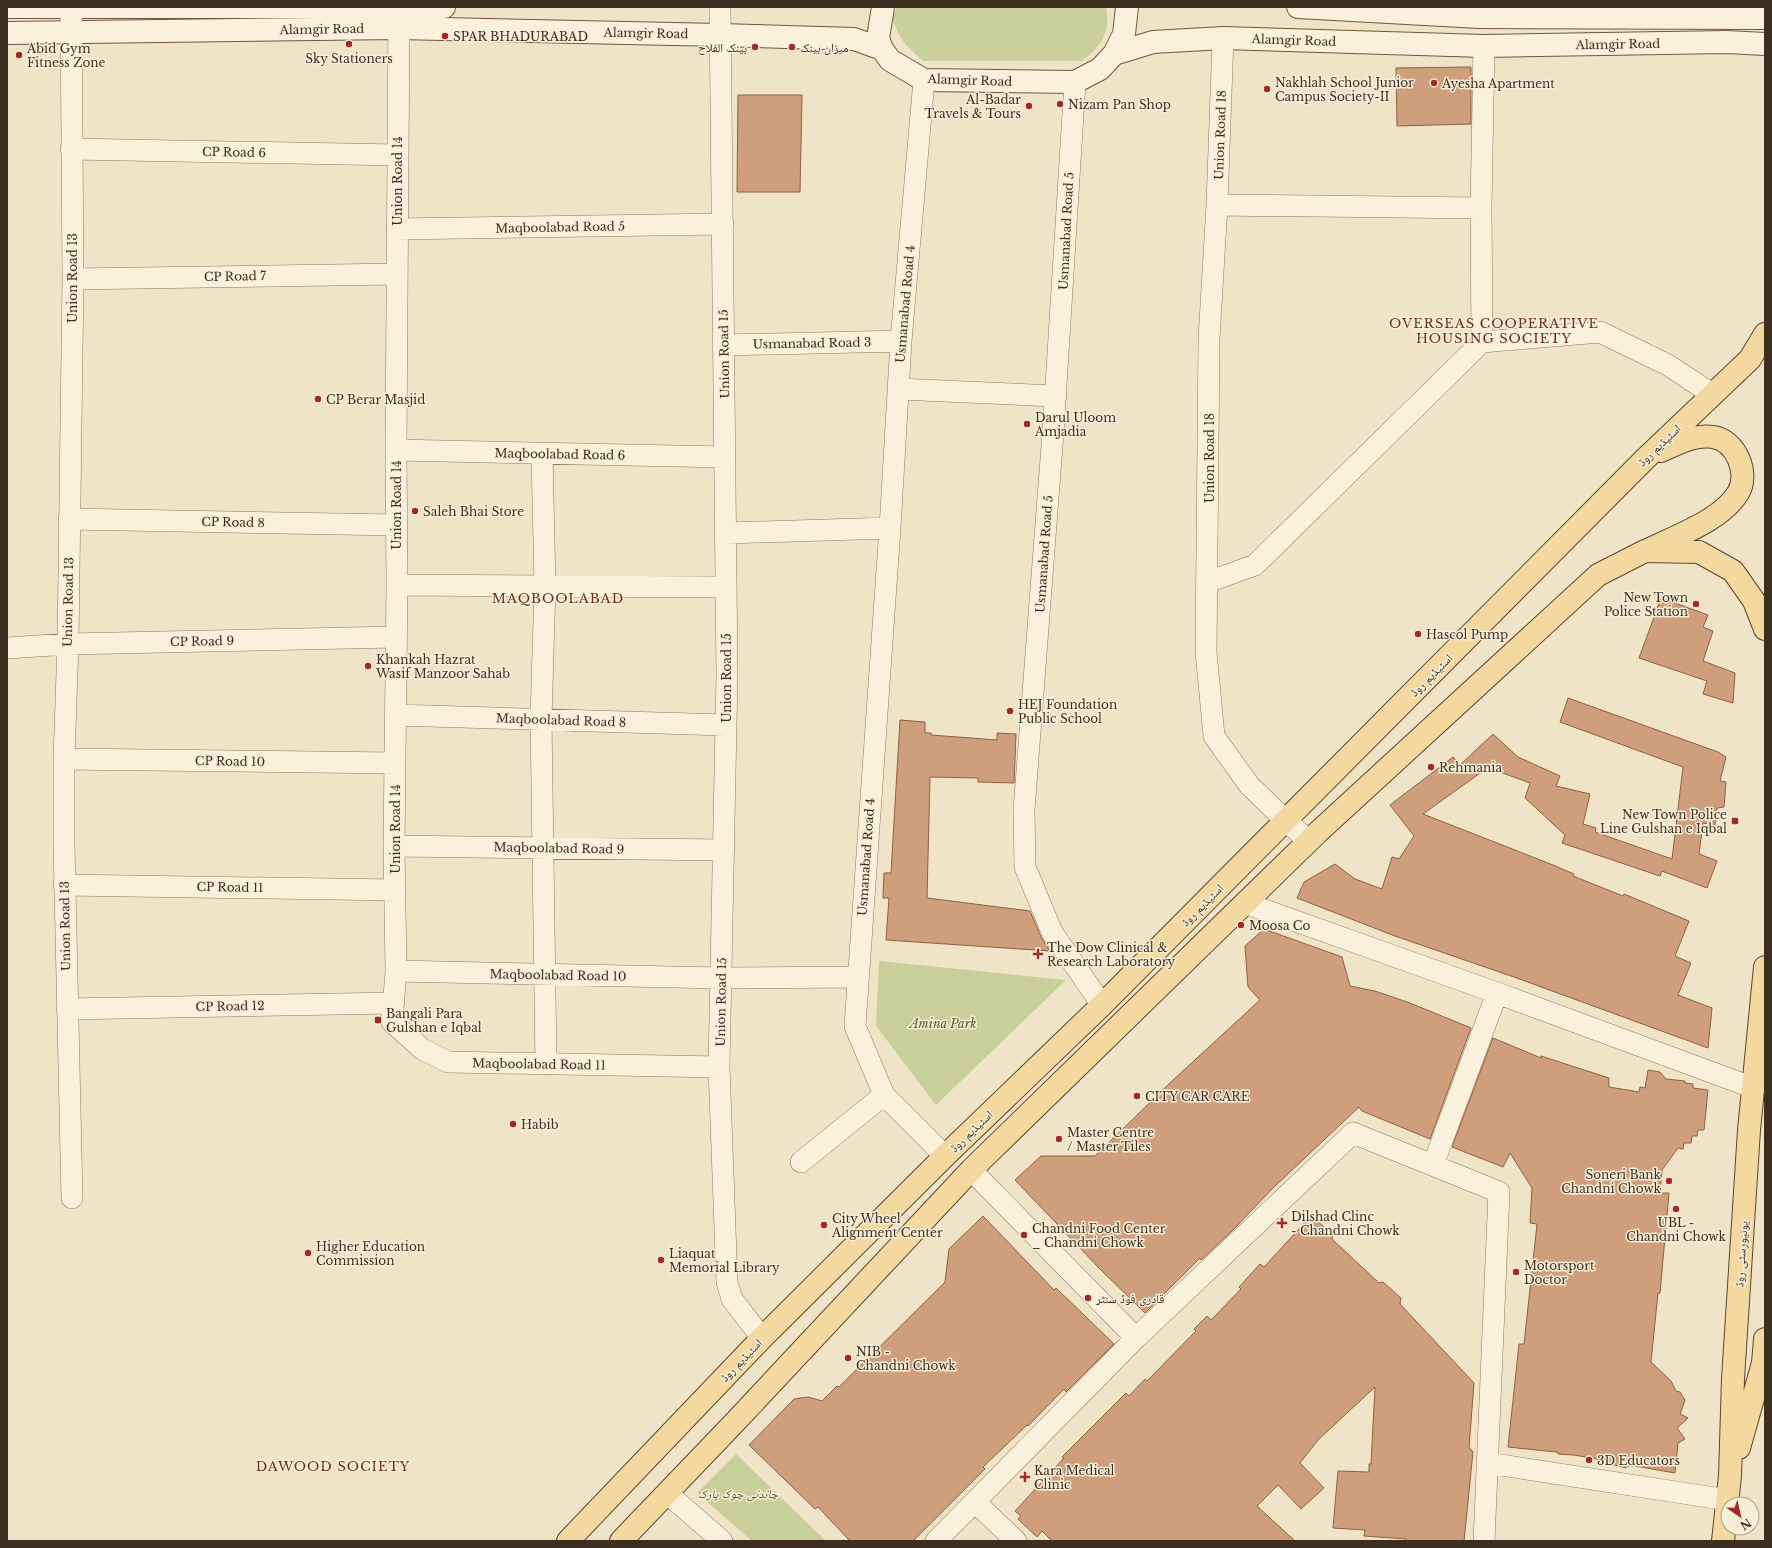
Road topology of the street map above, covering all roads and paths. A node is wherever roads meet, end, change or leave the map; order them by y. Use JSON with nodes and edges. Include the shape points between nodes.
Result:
{"nodes":[{"id":1,"x":7,"y":7,"type":"edge"},
{"id":2,"x":444,"y":7,"type":"edge"},
{"id":3,"x":720,"y":7,"type":"edge"},
{"id":4,"x":883,"y":7,"type":"edge"},
{"id":5,"x":1127,"y":7,"type":"edge"},
{"id":6,"x":1298,"y":7,"type":"edge"},
{"id":7,"x":71,"y":8,"type":"edge"},
{"id":8,"x":1478,"y":12,"type":"edge"},
{"id":9,"x":398,"y":14,"type":"edge"},
{"id":10,"x":1765,"y":18,"type":"edge"},
{"id":11,"x":71,"y":32,"type":"junction"},
{"id":12,"x":7,"y":33,"type":"edge"},
{"id":13,"x":720,"y":35,"type":"junction"},
{"id":14,"x":1223,"y":38,"type":"junction"},
{"id":15,"x":1765,"y":44,"type":"edge"},
{"id":16,"x":1484,"y":46,"type":"junction"},
{"id":17,"x":882,"y":50,"type":"junction"},
{"id":18,"x":1114,"y":54,"type":"junction"},
{"id":19,"x":924,"y":80,"type":"junction"},
{"id":20,"x":1075,"y":82,"type":"junction"},
{"id":21,"x":71,"y":149,"type":"junction"},
{"id":22,"x":398,"y":155,"type":"junction"},
{"id":23,"x":1217,"y":205,"type":"junction"},
{"id":24,"x":1481,"y":208,"type":"junction"},
{"id":25,"x":723,"y":224,"type":"junction"},
{"id":26,"x":397,"y":229,"type":"junction"},
{"id":27,"x":397,"y":274,"type":"junction"},
{"id":28,"x":73,"y":279,"type":"junction"},
{"id":29,"x":1765,"y":334,"type":"edge"},
{"id":30,"x":901,"y":341,"type":"junction"},
{"id":31,"x":1482,"y":342,"type":"junction"},
{"id":32,"x":724,"y":345,"type":"junction"},
{"id":33,"x":898,"y":389,"type":"junction"},
{"id":34,"x":1712,"y":394,"type":"junction"},
{"id":35,"x":1056,"y":396,"type":"junction"},
{"id":36,"x":396,"y":450,"type":"junction"},
{"id":37,"x":542,"y":454,"type":"junction"},
{"id":38,"x":725,"y":458,"type":"junction"},
{"id":39,"x":1645,"y":459,"type":"junction"},
{"id":40,"x":69,"y":519,"type":"junction"},
{"id":41,"x":396,"y":525,"type":"junction"},
{"id":42,"x":890,"y":528,"type":"junction"},
{"id":43,"x":726,"y":533,"type":"junction"},
{"id":44,"x":1645,"y":551,"type":"junction"},
{"id":45,"x":1208,"y":582,"type":"junction"},
{"id":46,"x":397,"y":585,"type":"junction"},
{"id":47,"x":545,"y":586,"type":"junction"},
{"id":48,"x":726,"y":587,"type":"junction"},
{"id":49,"x":1765,"y":629,"type":"edge"},
{"id":50,"x":396,"y":637,"type":"junction"},
{"id":51,"x":68,"y":644,"type":"junction"},
{"id":52,"x":7,"y":648,"type":"edge"},
{"id":53,"x":396,"y":714,"type":"junction"},
{"id":54,"x":541,"y":719,"type":"junction"},
{"id":55,"x":726,"y":725,"type":"junction"},
{"id":56,"x":64,"y":759,"type":"junction"},
{"id":57,"x":395,"y":763,"type":"junction"},
{"id":58,"x":1286,"y":822,"type":"junction"},
{"id":59,"x":1309,"y":841,"type":"junction"},
{"id":60,"x":394,"y":846,"type":"junction"},
{"id":61,"x":544,"y":848,"type":"junction"},
{"id":62,"x":724,"y":850,"type":"junction"},
{"id":63,"x":64,"y":885,"type":"junction"},
{"id":64,"x":395,"y":890,"type":"junction"},
{"id":65,"x":1245,"y":903,"type":"junction"},
{"id":66,"x":1765,"y":967,"type":"edge"},
{"id":67,"x":396,"y":971,"type":"junction"},
{"id":68,"x":544,"y":974,"type":"junction"},
{"id":69,"x":857,"y":977,"type":"junction"},
{"id":70,"x":721,"y":978,"type":"junction"},
{"id":71,"x":1497,"y":993,"type":"junction"},
{"id":72,"x":394,"y":1003,"type":"junction"},
{"id":73,"x":1102,"y":1005,"type":"junction"},
{"id":74,"x":67,"y":1009,"type":"junction"},
{"id":75,"x":546,"y":1064,"type":"junction"},
{"id":76,"x":719,"y":1067,"type":"junction"},
{"id":77,"x":1754,"y":1088,"type":"junction"},
{"id":78,"x":884,"y":1095,"type":"junction"},
{"id":79,"x":945,"y":1156,"type":"junction"},
{"id":80,"x":802,"y":1162,"type":"dead end"},
{"id":81,"x":1433,"y":1165,"type":"junction"},
{"id":82,"x":972,"y":1170,"type":"junction"},
{"id":83,"x":72,"y":1198,"type":"dead end"},
{"id":84,"x":762,"y":1338,"type":"junction"},
{"id":85,"x":1136,"y":1338,"type":"junction"},
{"id":86,"x":1765,"y":1339,"type":"edge"},
{"id":87,"x":1488,"y":1463,"type":"junction"},
{"id":88,"x":1730,"y":1476,"type":"junction"},
{"id":89,"x":667,"y":1493,"type":"junction"},
{"id":90,"x":1728,"y":1496,"type":"edge"},
{"id":91,"x":1720,"y":1499,"type":"edge"},
{"id":92,"x":974,"y":1502,"type":"junction"},
{"id":93,"x":568,"y":1541,"type":"edge"},
{"id":94,"x":621,"y":1541,"type":"edge"},
{"id":95,"x":722,"y":1541,"type":"edge"},
{"id":96,"x":936,"y":1541,"type":"edge"},
{"id":97,"x":1016,"y":1541,"type":"edge"},
{"id":98,"x":1484,"y":1541,"type":"edge"}],
"edges":[{"from":1,"to":7,"type":"street","name":"Alamgir Road"},
{"from":2,"to":9,"type":"street","name":"Alamgir Road"},
{"from":3,"to":13,"type":"street","name":"Union Road 15"},
{"from":4,"to":17,"type":"street","via":[[878,38]]},
{"from":5,"to":18,"type":"street","via":[[1124,34]]},
{"from":6,"to":8,"type":"street"},
{"from":7,"to":9,"type":"street","name":"Alamgir Road"},
{"from":7,"to":11,"type":"street","name":"Union Road 13"},
{"from":8,"to":10,"type":"street"},
{"from":9,"to":11,"type":"street","name":"Alamgir Road"},
{"from":9,"to":13,"type":"street","name":"Alamgir Road"},
{"from":9,"to":22,"type":"street","name":"Union Road 14"},
{"from":11,"to":12,"type":"street","name":"Alamgir Road"},
{"from":11,"to":21,"type":"street","name":"Union Road 13"},
{"from":13,"to":17,"type":"street","name":"Alamgir Road","via":[[854,40]]},
{"from":13,"to":25,"type":"street","name":"Union Road 15"},
{"from":14,"to":16,"type":"street","name":"Alamgir Road"},
{"from":14,"to":18,"type":"street","name":"Alamgir Road","via":[[1153,42]]},
{"from":14,"to":23,"type":"street","name":"Union Road 18"},
{"from":15,"to":16,"type":"street","name":"Alamgir Road","via":[[1727,42]]},
{"from":16,"to":24,"type":"street"},
{"from":17,"to":19,"type":"street","name":"Alamgir Road","via":[[890,60]]},
{"from":18,"to":20,"type":"street","name":"Alamgir Road","via":[[1100,68]]},
{"from":19,"to":20,"type":"street","name":"Alamgir Road"},
{"from":19,"to":30,"type":"street","name":"Usmanabad Road 4"},
{"from":20,"to":35,"type":"street","name":"Usmanabad Road 5"},
{"from":21,"to":22,"type":"street","name":"CP Road 6"},
{"from":21,"to":28,"type":"street","name":"Union Road 13"},
{"from":22,"to":26,"type":"street","name":"Union Road 14"},
{"from":23,"to":24,"type":"street"},
{"from":23,"to":45,"type":"street","name":"Union Road 18","via":[[1209,339]]},
{"from":24,"to":31,"type":"street"},
{"from":25,"to":26,"type":"street","name":"Maqboolabad Road 5"},
{"from":25,"to":32,"type":"street","name":"Union Road 15"},
{"from":26,"to":27,"type":"street","name":"Union Road 14"},
{"from":27,"to":28,"type":"street","name":"CP Road 7"},
{"from":27,"to":36,"type":"street","name":"Union Road 14"},
{"from":28,"to":40,"type":"street","name":"Union Road 13"},
{"from":29,"to":34,"type":"main road","name":"اسٹیڈیم روڈ","via":[[1750,359]]},
{"from":30,"to":32,"type":"street","name":"Usmanabad Road 3"},
{"from":30,"to":33,"type":"street","name":"Usmanabad Road 4"},
{"from":31,"to":34,"type":"street","via":[[1600,332],[1668,365]]},
{"from":31,"to":45,"type":"street","via":[[1255,565]]},
{"from":32,"to":38,"type":"street","name":"Union Road 15"},
{"from":33,"to":35,"type":"street"},
{"from":33,"to":42,"type":"street","name":"Usmanabad Road 4"},
{"from":34,"to":39,"type":"main road","name":"اسٹیڈیم روڈ"},
{"from":35,"to":73,"type":"street","name":"Usmanabad Road 5","via":[[1024,810],[1025,868],[1052,932]]},
{"from":36,"to":37,"type":"street","name":"Maqboolabad Road 6"},
{"from":36,"to":41,"type":"street","name":"Union Road 14"},
{"from":37,"to":38,"type":"street","name":"Maqboolabad Road 6"},
{"from":37,"to":47,"type":"street"},
{"from":38,"to":43,"type":"street","name":"Union Road 15"},
{"from":39,"to":44,"type":"main road","via":[[1688,438],[1714,437],[1723,441],[1738,457],[1743,479],[1739,492],[1729,505],[1712,518]]},
{"from":39,"to":58,"type":"main road","name":"اسٹیڈیم روڈ"},
{"from":40,"to":41,"type":"street","name":"CP Road 8"},
{"from":40,"to":51,"type":"street","name":"Union Road 13"},
{"from":41,"to":46,"type":"street","name":"Union Road 14"},
{"from":42,"to":43,"type":"street"},
{"from":42,"to":69,"type":"street","name":"Usmanabad Road 4"},
{"from":43,"to":48,"type":"street","name":"Union Road 15"},
{"from":44,"to":49,"type":"main road","via":[[1699,552],[1733,571],[1754,601]]},
{"from":44,"to":59,"type":"main road","via":[[1598,575]]},
{"from":45,"to":58,"type":"street","name":"Union Road 18","via":[[1206,652],[1214,736],[1249,785]]},
{"from":46,"to":47,"type":"street"},
{"from":46,"to":50,"type":"street","name":"Union Road 14"},
{"from":47,"to":48,"type":"street"},
{"from":47,"to":54,"type":"street"},
{"from":48,"to":55,"type":"street","name":"Union Road 15"},
{"from":50,"to":51,"type":"street","name":"CP Road 9"},
{"from":50,"to":53,"type":"street","name":"Union Road 14"},
{"from":51,"to":52,"type":"street","name":"CP Road 9"},
{"from":51,"to":56,"type":"street","name":"Union Road 13"},
{"from":53,"to":54,"type":"street","name":"Maqboolabad Road 8"},
{"from":53,"to":57,"type":"street","name":"Union Road 14"},
{"from":54,"to":55,"type":"street","name":"Maqboolabad Road 8"},
{"from":54,"to":61,"type":"street"},
{"from":55,"to":62,"type":"street","name":"Union Road 15"},
{"from":56,"to":57,"type":"street","name":"CP Road 10"},
{"from":56,"to":63,"type":"street","name":"Union Road 13"},
{"from":57,"to":60,"type":"street","name":"Union Road 14"},
{"from":58,"to":59,"type":"street","name":"Union Road 18"},
{"from":58,"to":73,"type":"main road","name":"اسٹیڈیم روڈ"},
{"from":59,"to":65,"type":"main road"},
{"from":60,"to":61,"type":"street","name":"Maqboolabad Road 9"},
{"from":60,"to":64,"type":"street","name":"Union Road 14"},
{"from":61,"to":62,"type":"street","name":"Maqboolabad Road 9"},
{"from":61,"to":68,"type":"street"},
{"from":62,"to":70,"type":"street","name":"Union Road 15"},
{"from":63,"to":64,"type":"street","name":"CP Road 11"},
{"from":63,"to":74,"type":"street","name":"Union Road 13"},
{"from":64,"to":67,"type":"street","name":"Union Road 14"},
{"from":65,"to":71,"type":"street"},
{"from":65,"to":82,"type":"main road"},
{"from":66,"to":77,"type":"main road","name":"یونیورسٹی روڈ"},
{"from":67,"to":68,"type":"street","name":"Maqboolabad Road 10"},
{"from":67,"to":72,"type":"street","name":"Union Road 14"},
{"from":68,"to":70,"type":"street","name":"Maqboolabad Road 10"},
{"from":68,"to":75,"type":"street"},
{"from":69,"to":70,"type":"street"},
{"from":69,"to":78,"type":"street","name":"Usmanabad Road 4","via":[[855,1026]]},
{"from":70,"to":76,"type":"street","name":"Union Road 15"},
{"from":71,"to":77,"type":"street"},
{"from":71,"to":81,"type":"street"},
{"from":72,"to":74,"type":"street","name":"CP Road 12"},
{"from":72,"to":75,"type":"street","name":"Maqboolabad Road 11","via":[[392,1022],[422,1049],[448,1062]]},
{"from":73,"to":79,"type":"main road","name":"اسٹیڈیم روڈ"},
{"from":74,"to":83,"type":"street","name":"Union Road 13"},
{"from":75,"to":76,"type":"street","name":"Maqboolabad Road 11"},
{"from":76,"to":84,"type":"street","name":"Union Road 15","via":[[727,1282],[732,1298]]},
{"from":77,"to":88,"type":"main road","name":"یونیورسٹی روڈ","via":[[1733,1379]]},
{"from":78,"to":79,"type":"street","name":"Usmanabad Road 4"},
{"from":78,"to":80,"type":"street"},
{"from":79,"to":84,"type":"main road","name":"اسٹیڈیم روڈ"},
{"from":81,"to":85,"type":"street","via":[[1353,1133]]},
{"from":81,"to":87,"type":"street","via":[[1499,1192]]},
{"from":82,"to":85,"type":"street"},
{"from":82,"to":89,"type":"main road"},
{"from":84,"to":93,"type":"main road","name":"اسٹیڈیم روڈ"},
{"from":85,"to":92,"type":"street"},
{"from":86,"to":88,"type":"main road","via":[[1764,1363]]},
{"from":87,"to":91,"type":"street"},
{"from":87,"to":98,"type":"street"},
{"from":88,"to":90,"type":"main road","name":"یونیورسٹی روڈ"},
{"from":89,"to":94,"type":"main road"},
{"from":89,"to":95,"type":"street"},
{"from":92,"to":96,"type":"street"},
{"from":92,"to":97,"type":"street"}]}
